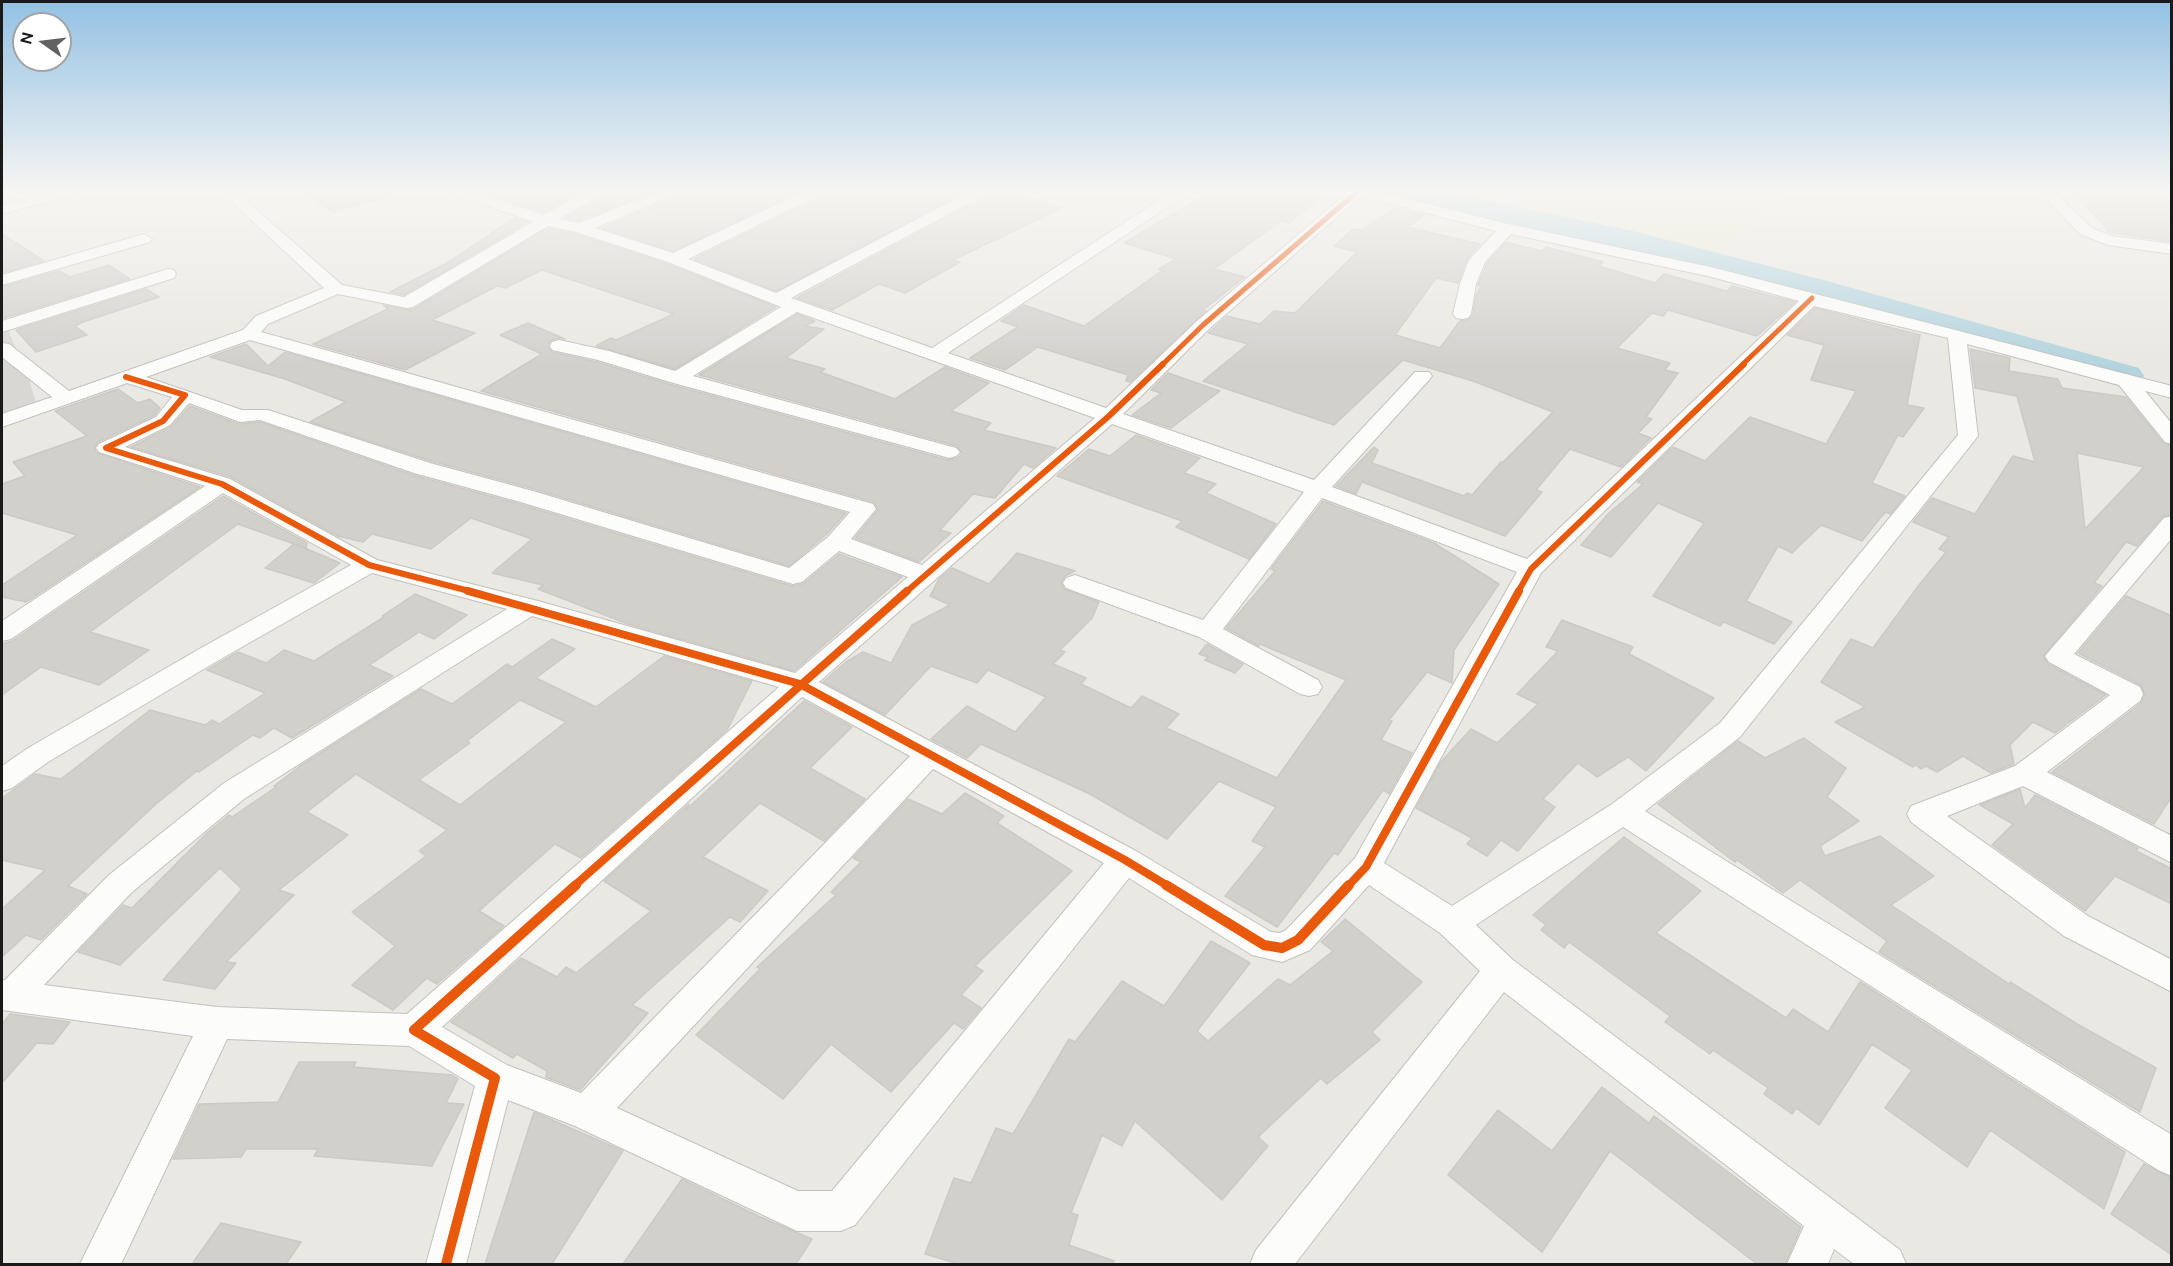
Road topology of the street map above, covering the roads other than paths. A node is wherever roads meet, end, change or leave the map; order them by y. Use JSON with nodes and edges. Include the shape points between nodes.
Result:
{"nodes":[{"id":1,"x":113,"y":248,"type":"edge"},
{"id":2,"x":291,"y":248,"type":"edge"},
{"id":3,"x":500,"y":248,"type":"edge"},
{"id":4,"x":641,"y":248,"type":"edge"},
{"id":5,"x":697,"y":248,"type":"edge"},
{"id":6,"x":882,"y":248,"type":"edge"},
{"id":7,"x":1095,"y":248,"type":"edge"},
{"id":8,"x":1289,"y":248,"type":"edge"},
{"id":9,"x":1489,"y":248,"type":"edge"},
{"id":10,"x":1598,"y":248,"type":"edge"},
{"id":11,"x":674,"y":259,"type":"junction"},
{"id":12,"x":168,"y":274,"type":"dead end"},
{"id":13,"x":2,"y":280,"type":"edge"},
{"id":14,"x":336,"y":289,"type":"junction"},
{"id":15,"x":1812,"y":298,"type":"junction"},
{"id":16,"x":786,"y":303,"type":"junction"},
{"id":17,"x":1462,"y":314,"type":"dead end"},
{"id":18,"x":2,"y":327,"type":"edge"},
{"id":19,"x":249,"y":334,"type":"junction"},
{"id":20,"x":1957,"y":335,"type":"junction"},
{"id":21,"x":559,"y":346,"type":"dead end"},
{"id":22,"x":2,"y":348,"type":"edge"},
{"id":23,"x":935,"y":354,"type":"junction"},
{"id":24,"x":1422,"y":376,"type":"dead end"},
{"id":25,"x":126,"y":378,"type":"junction"},
{"id":26,"x":677,"y":378,"type":"junction"},
{"id":27,"x":2127,"y":382,"type":"junction"},
{"id":28,"x":2172,"y":392,"type":"edge"},
{"id":29,"x":185,"y":394,"type":"junction"},
{"id":30,"x":66,"y":398,"type":"junction"},
{"id":31,"x":1109,"y":416,"type":"junction"},
{"id":32,"x":2,"y":421,"type":"edge"},
{"id":33,"x":2172,"y":438,"type":"edge"},
{"id":34,"x":949,"y":452,"type":"dead end"},
{"id":35,"x":222,"y":484,"type":"junction"},
{"id":36,"x":1318,"y":489,"type":"junction"},
{"id":37,"x":2172,"y":523,"type":"edge"},
{"id":38,"x":836,"y":542,"type":"junction"},
{"id":39,"x":369,"y":565,"type":"junction"},
{"id":40,"x":1531,"y":569,"type":"junction"},
{"id":41,"x":926,"y":575,"type":"junction"},
{"id":42,"x":1075,"y":583,"type":"dead end"},
{"id":43,"x":529,"y":607,"type":"junction"},
{"id":44,"x":1208,"y":631,"type":"junction"},
{"id":45,"x":2,"y":633,"type":"edge"},
{"id":46,"x":800,"y":684,"type":"junction"},
{"id":47,"x":1310,"y":687,"type":"dead end"},
{"id":48,"x":930,"y":755,"type":"junction"},
{"id":49,"x":2025,"y":774,"type":"junction"},
{"id":50,"x":2,"y":780,"type":"edge"},
{"id":51,"x":1623,"y":812,"type":"junction"},
{"id":52,"x":2172,"y":851,"type":"edge"},
{"id":53,"x":1125,"y":860,"type":"junction"},
{"id":54,"x":1366,"y":867,"type":"junction"},
{"id":55,"x":1452,"y":923,"type":"junction"},
{"id":56,"x":1501,"y":970,"type":"junction"},
{"id":57,"x":2172,"y":977,"type":"edge"},
{"id":58,"x":6,"y":996,"type":"edge"},
{"id":59,"x":217,"y":1023,"type":"junction"},
{"id":60,"x":414,"y":1030,"type":"junction"},
{"id":61,"x":495,"y":1078,"type":"junction"},
{"id":62,"x":587,"y":1113,"type":"junction"},
{"id":63,"x":2172,"y":1157,"type":"edge"},
{"id":64,"x":1828,"y":1218,"type":"junction"},
{"id":65,"x":100,"y":1264,"type":"edge"},
{"id":66,"x":446,"y":1264,"type":"edge"},
{"id":67,"x":1270,"y":1264,"type":"edge"},
{"id":68,"x":1807,"y":1264,"type":"edge"},
{"id":69,"x":1886,"y":1264,"type":"edge"}],
"edges":[{"from":1,"to":13,"type":"street"},
{"from":2,"to":14,"type":"street"},
{"from":3,"to":14,"type":"street","via":[[407,303]]},
{"from":4,"to":11,"type":"street"},
{"from":5,"to":11,"type":"street"},
{"from":6,"to":16,"type":"street"},
{"from":7,"to":23,"type":"street"},
{"from":8,"to":31,"type":"street"},
{"from":9,"to":17,"type":"street","via":[[1477,260]]},
{"from":10,"to":15,"type":"street"},
{"from":11,"to":16,"type":"street"},
{"from":12,"to":18,"type":"street"},
{"from":14,"to":19,"type":"street","via":[[262,320]]},
{"from":15,"to":20,"type":"street"},
{"from":15,"to":40,"type":"street"},
{"from":16,"to":23,"type":"street"},
{"from":16,"to":26,"type":"street"},
{"from":19,"to":25,"type":"street"},
{"from":19,"to":38,"type":"street","via":[[865,509]]},
{"from":20,"to":27,"type":"street"},
{"from":20,"to":51,"type":"street","via":[[1968,436],[1730,730]]},
{"from":21,"to":26,"type":"street"},
{"from":22,"to":30,"type":"street"},
{"from":23,"to":31,"type":"street"},
{"from":24,"to":36,"type":"street"},
{"from":25,"to":29,"type":"street"},
{"from":25,"to":30,"type":"street"},
{"from":26,"to":34,"type":"street"},
{"from":27,"to":28,"type":"street"},
{"from":27,"to":33,"type":"street"},
{"from":29,"to":35,"type":"street","via":[[163,422],[106,448]]},
{"from":29,"to":38,"type":"street","via":[[240,416],[261,414],[422,468],[793,577]]},
{"from":30,"to":32,"type":"street"},
{"from":31,"to":36,"type":"street"},
{"from":31,"to":41,"type":"street"},
{"from":35,"to":39,"type":"street"},
{"from":35,"to":45,"type":"street"},
{"from":36,"to":40,"type":"street"},
{"from":36,"to":44,"type":"street"},
{"from":37,"to":49,"type":"street","via":[[2058,656],[2130,694]]},
{"from":38,"to":41,"type":"street"},
{"from":39,"to":43,"type":"street"},
{"from":39,"to":50,"type":"street","via":[[210,654]]},
{"from":40,"to":54,"type":"street"},
{"from":41,"to":46,"type":"street"},
{"from":42,"to":44,"type":"street"},
{"from":43,"to":46,"type":"street"},
{"from":43,"to":58,"type":"street","via":[[234,791],[120,884]]},
{"from":44,"to":47,"type":"street"},
{"from":46,"to":48,"type":"street"},
{"from":46,"to":60,"type":"street"},
{"from":48,"to":53,"type":"street"},
{"from":48,"to":62,"type":"street"},
{"from":49,"to":52,"type":"street"},
{"from":49,"to":57,"type":"street","via":[[1922,814],[2076,926]]},
{"from":51,"to":55,"type":"street"},
{"from":51,"to":63,"type":"street"},
{"from":53,"to":54,"type":"street","via":[[1264,945],[1282,948],[1298,940]]},
{"from":53,"to":62,"type":"street","via":[[841,1211],[797,1211]]},
{"from":54,"to":55,"type":"street"},
{"from":55,"to":56,"type":"street"},
{"from":56,"to":64,"type":"street"},
{"from":56,"to":67,"type":"street"},
{"from":58,"to":59,"type":"street"},
{"from":59,"to":60,"type":"street"},
{"from":59,"to":65,"type":"street"},
{"from":60,"to":61,"type":"street"},
{"from":61,"to":62,"type":"street"},
{"from":61,"to":66,"type":"street"},
{"from":64,"to":68,"type":"street"},
{"from":64,"to":69,"type":"street"}]}
